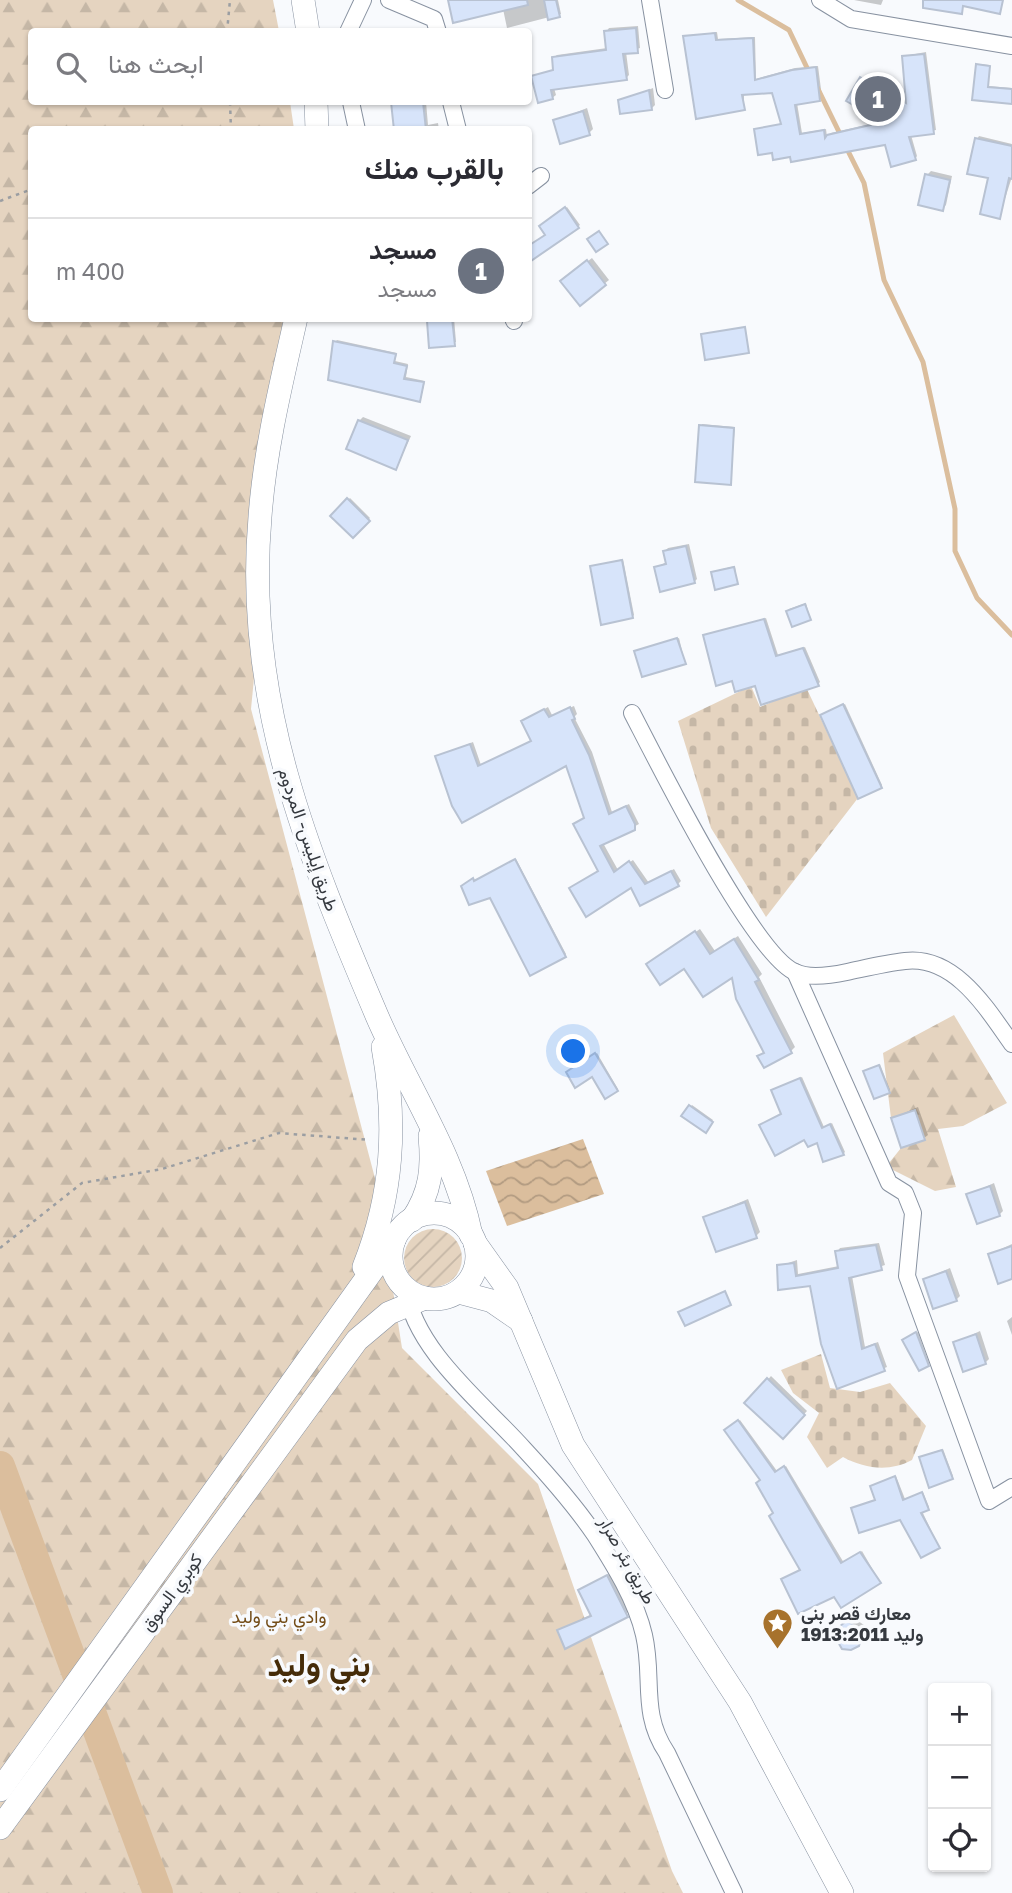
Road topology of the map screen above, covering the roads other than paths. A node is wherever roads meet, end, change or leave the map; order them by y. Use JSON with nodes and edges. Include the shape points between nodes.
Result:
{"nodes":[{"id":1,"x":303,"y":0,"type":"edge"},
{"id":2,"x":362,"y":0,"type":"edge"},
{"id":3,"x":389,"y":0,"type":"edge"},
{"id":4,"x":650,"y":0,"type":"edge"},
{"id":5,"x":820,"y":0,"type":"edge"},
{"id":6,"x":306,"y":28,"type":"edge"},
{"id":7,"x":350,"y":28,"type":"edge"},
{"id":8,"x":436,"y":28,"type":"edge"},
{"id":9,"x":1012,"y":46,"type":"edge"},
{"id":10,"x":666,"y":90,"type":"dead end"},
{"id":11,"x":316,"y":105,"type":"edge"},
{"id":12,"x":352,"y":105,"type":"edge"},
{"id":13,"x":452,"y":105,"type":"edge"},
{"id":14,"x":317,"y":126,"type":"edge"},
{"id":15,"x":356,"y":126,"type":"edge"},
{"id":16,"x":457,"y":126,"type":"edge"},
{"id":17,"x":295,"y":322,"type":"edge"},
{"id":18,"x":632,"y":713,"type":"dead end"},
{"id":19,"x":794,"y":972,"type":"junction"},
{"id":20,"x":379,"y":1020,"type":"junction"},
{"id":21,"x":1012,"y":1044,"type":"edge"},
{"id":22,"x":429,"y":1126,"type":"junction"},
{"id":23,"x":412,"y":1220,"type":"junction"},
{"id":24,"x":473,"y":1239,"type":"junction"},
{"id":25,"x":394,"y":1240,"type":"junction"},
{"id":26,"x":458,"y":1292,"type":"junction"},
{"id":27,"x":413,"y":1297,"type":"junction"},
{"id":28,"x":347,"y":1307,"type":"junction"},
{"id":29,"x":521,"y":1321,"type":"junction"},
{"id":30,"x":1012,"y":1487,"type":"edge"},
{"id":31,"x":0,"y":1790,"type":"edge"},
{"id":32,"x":0,"y":1828,"type":"edge"},
{"id":33,"x":733,"y":1893,"type":"edge"},
{"id":34,"x":842,"y":1893,"type":"edge"}],
"edges":[{"from":1,"to":6,"type":"highway"},
{"from":2,"to":7,"type":"street"},
{"from":3,"to":8,"type":"street","via":[[433,19]]},
{"from":4,"to":10,"type":"street"},
{"from":5,"to":9,"type":"street","via":[[851,19]]},
{"from":11,"to":14,"type":"highway"},
{"from":12,"to":15,"type":"street"},
{"from":13,"to":16,"type":"street"},
{"from":17,"to":20,"type":"highway","name":"طريق إيليس- المردوم","via":[[259,517],[258,608],[264,673],[284,775],[300,825]]},
{"from":18,"to":19,"type":"street","via":[[674,795],[760,941]]},
{"from":19,"to":21,"type":"street","via":[[830,976],[907,960],[935,964],[958,976]]},
{"from":19,"to":30,"type":"street","via":[[889,1183],[905,1193],[913,1213],[907,1276],[989,1501]]},
{"from":20,"to":22,"type":"highway"},
{"from":20,"to":28,"type":"highway","via":[[391,1102],[392,1163],[372,1247]]},
{"from":22,"to":23,"type":"highway","via":[[431,1179]]},
{"from":22,"to":24,"type":"highway","via":[[460,1189]]},
{"from":23,"to":24,"type":"highway","via":[[438,1213],[463,1224]]},
{"from":23,"to":25,"type":"highway"},
{"from":24,"to":26,"type":"highway","via":[[474,1270]]},
{"from":24,"to":29,"type":"highway","via":[[498,1272]]},
{"from":25,"to":27,"type":"highway","via":[[393,1266]]},
{"from":25,"to":28,"type":"highway"},
{"from":26,"to":27,"type":"highway","via":[[442,1298]]},
{"from":26,"to":29,"type":"highway","via":[[492,1301]]},
{"from":27,"to":32,"type":"highway","name":"كوبري السوق","via":[[372,1325],[344,1357]]},
{"from":27,"to":33,"type":"street","name":"طريق بئر صرار","via":[[439,1357],[557,1486],[595,1536],[636,1609],[645,1636],[655,1735]]},
{"from":28,"to":31,"type":"highway","name":"كوبري السوق"},
{"from":29,"to":34,"type":"highway","via":[[573,1445],[740,1702]]}]}
